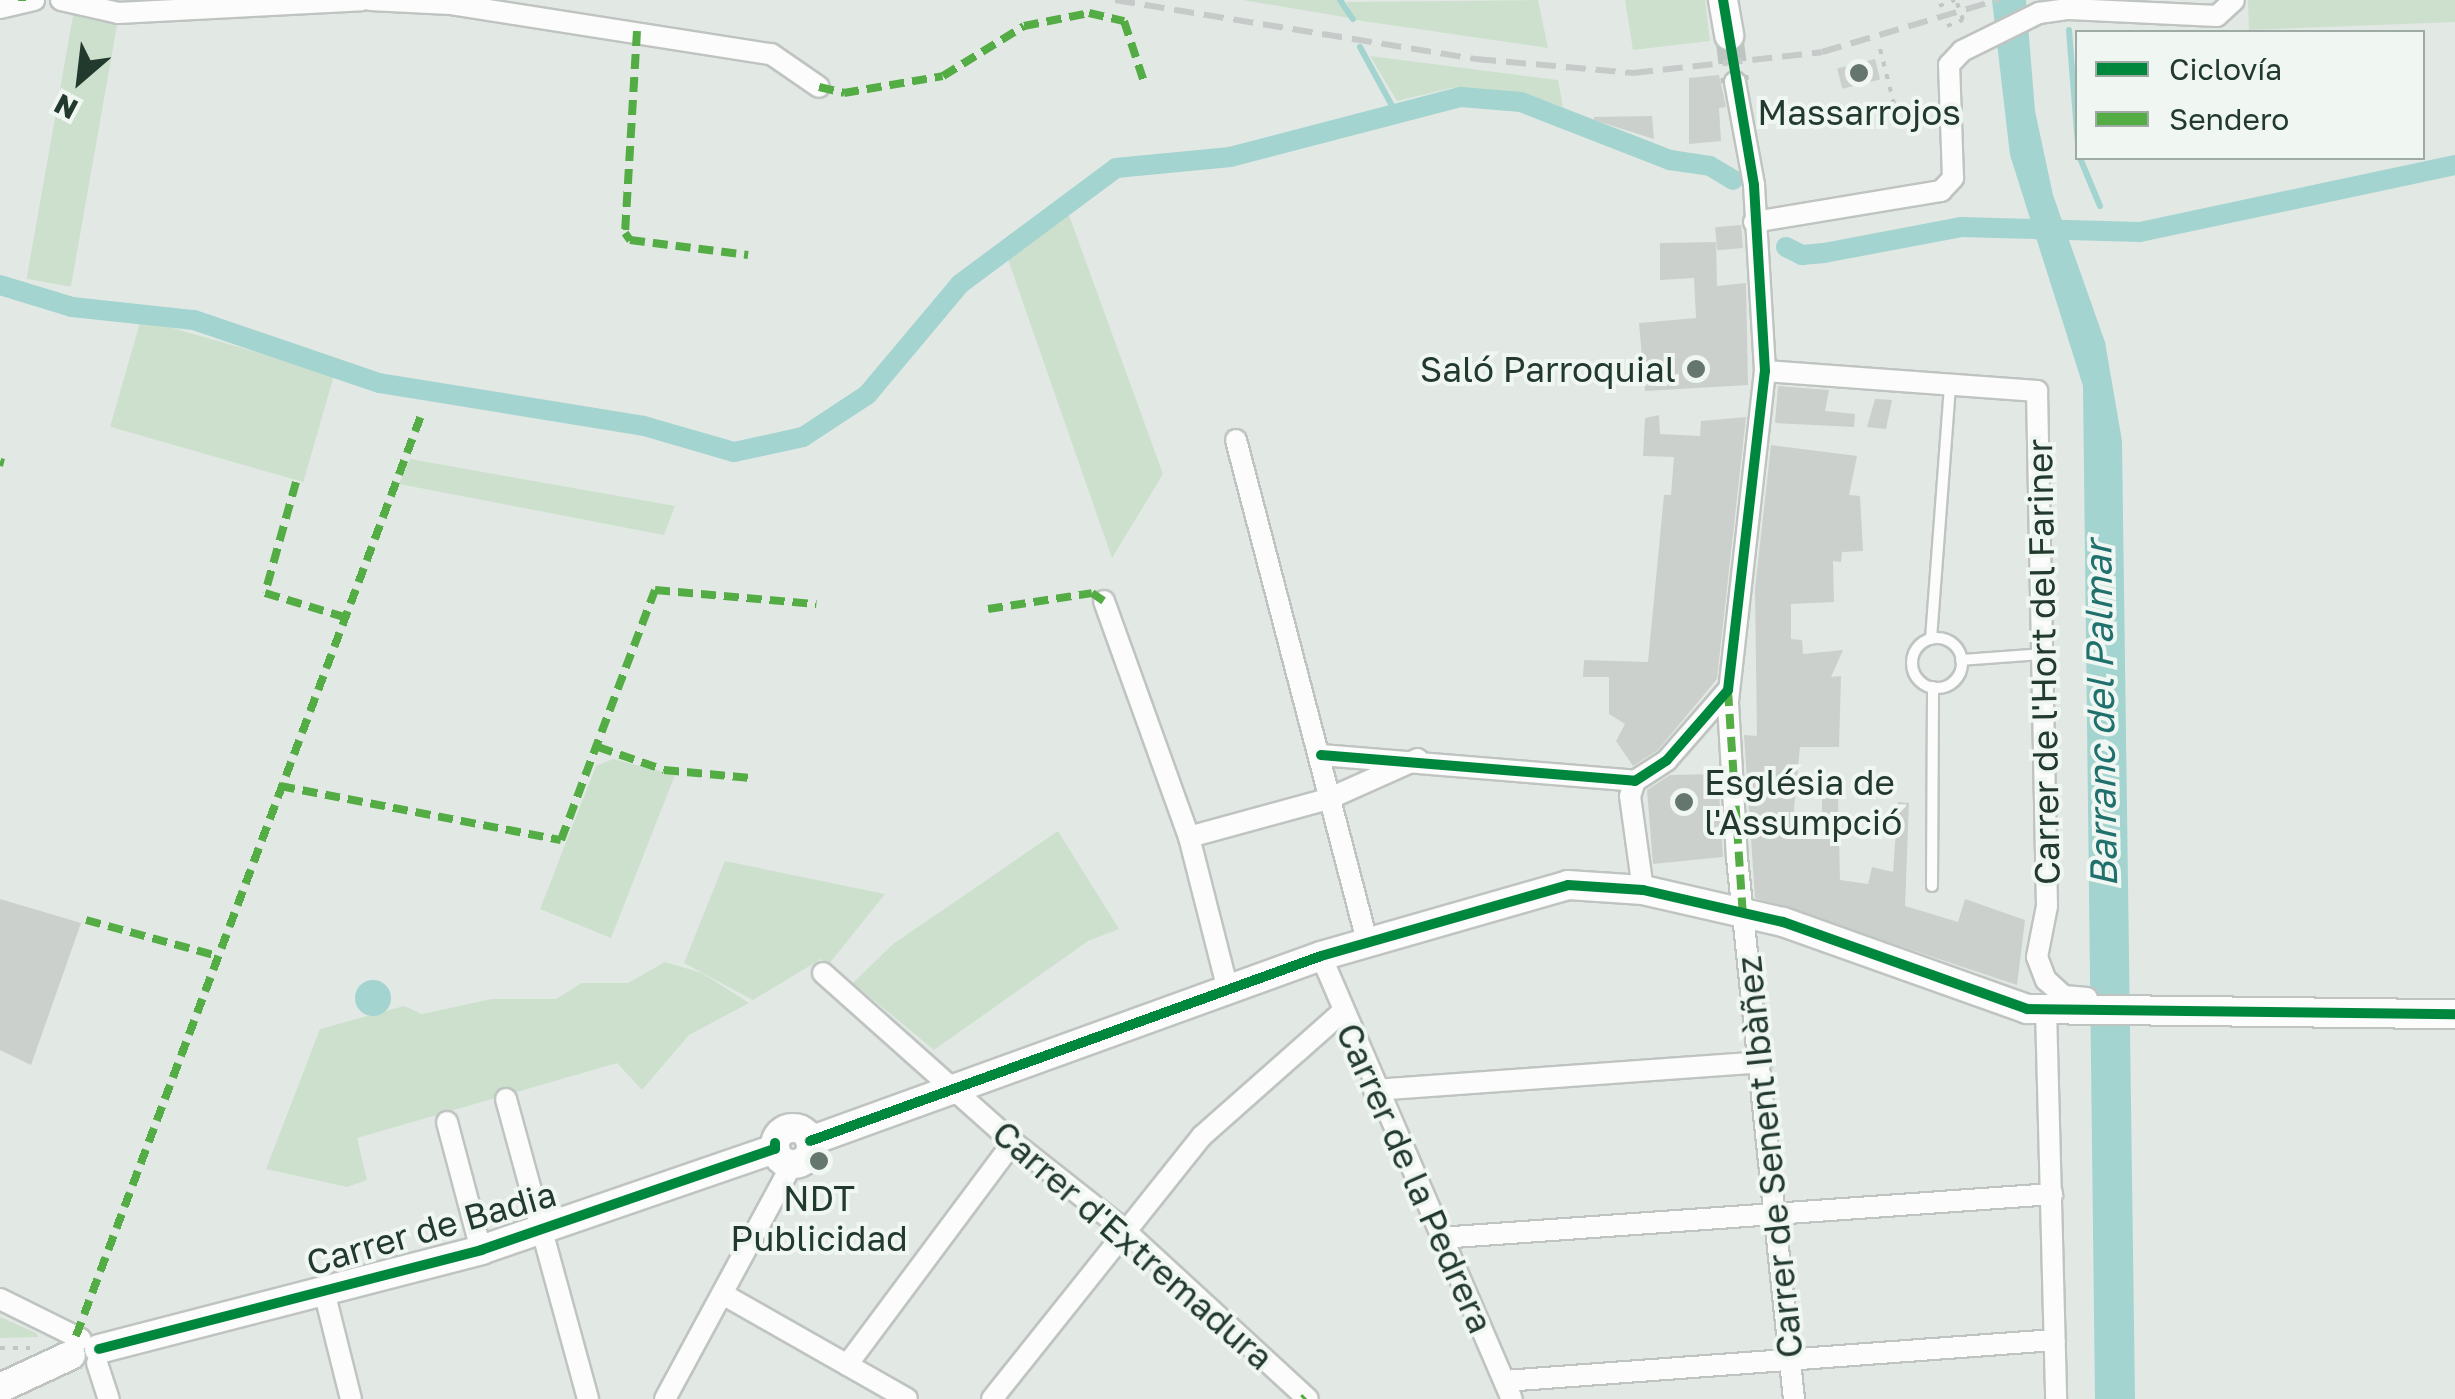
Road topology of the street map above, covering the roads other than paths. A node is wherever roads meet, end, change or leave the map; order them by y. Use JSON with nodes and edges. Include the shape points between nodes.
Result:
{"nodes":[{"id":1,"x":34,"y":0,"type":"edge"},
{"id":2,"x":61,"y":0,"type":"edge"},
{"id":3,"x":362,"y":0,"type":"edge"},
{"id":4,"x":370,"y":0,"type":"edge"},
{"id":5,"x":1724,"y":0,"type":"edge"},
{"id":6,"x":1740,"y":0,"type":"edge"},
{"id":7,"x":2234,"y":0,"type":"edge"},
{"id":8,"x":0,"y":8,"type":"edge"},
{"id":9,"x":1729,"y":33,"type":"joint"},
{"id":10,"x":1735,"y":82,"type":"tunnel mouth"},
{"id":11,"x":819,"y":87,"type":"dead end"},
{"id":12,"x":1754,"y":222,"type":"junction"},
{"id":13,"x":1765,"y":371,"type":"junction"},
{"id":14,"x":1950,"y":385,"type":"junction"},
{"id":15,"x":1236,"y":440,"type":"dead end"},
{"id":16,"x":1104,"y":600,"type":"dead end"},
{"id":17,"x":1931,"y":638,"type":"junction"},
{"id":18,"x":2044,"y":654,"type":"junction"},
{"id":19,"x":1962,"y":660,"type":"junction"},
{"id":20,"x":1932,"y":688,"type":"junction"},
{"id":21,"x":1728,"y":690,"type":"junction"},
{"id":22,"x":1321,"y":755,"type":"junction"},
{"id":23,"x":1418,"y":759,"type":"junction"},
{"id":24,"x":1635,"y":781,"type":"junction"},
{"id":25,"x":1328,"y":800,"type":"junction"},
{"id":26,"x":1189,"y":837,"type":"junction"},
{"id":27,"x":1932,"y":886,"type":"dead end"},
{"id":28,"x":1643,"y":890,"type":"junction"},
{"id":29,"x":1743,"y":916,"type":"junction"},
{"id":30,"x":1367,"y":941,"type":"junction"},
{"id":31,"x":1321,"y":956,"type":"junction"},
{"id":32,"x":823,"y":972,"type":"dead end"},
{"id":33,"x":1228,"y":990,"type":"junction"},
{"id":34,"x":2058,"y":1003,"type":"junction"},
{"id":35,"x":1342,"y":1012,"type":"junction"},
{"id":36,"x":2455,"y":1014,"type":"edge"},
{"id":37,"x":1760,"y":1062,"type":"junction"},
{"id":38,"x":954,"y":1088,"type":"junction"},
{"id":39,"x":1374,"y":1090,"type":"junction"},
{"id":40,"x":506,"y":1100,"type":"dead end"},
{"id":41,"x":447,"y":1122,"type":"dead end"},
{"id":42,"x":1014,"y":1142,"type":"junction"},
{"id":43,"x":784,"y":1157,"type":"junction"},
{"id":44,"x":2052,"y":1194,"type":"junction"},
{"id":45,"x":1777,"y":1215,"type":"junction"},
{"id":46,"x":544,"y":1227,"type":"junction"},
{"id":47,"x":1124,"y":1229,"type":"junction"},
{"id":48,"x":1440,"y":1238,"type":"junction"},
{"id":49,"x":481,"y":1250,"type":"junction"},
{"id":50,"x":323,"y":1287,"type":"junction"},
{"id":51,"x":726,"y":1296,"type":"junction"},
{"id":52,"x":0,"y":1298,"type":"edge"},
{"id":53,"x":2054,"y":1340,"type":"junction"},
{"id":54,"x":79,"y":1350,"type":"junction"},
{"id":55,"x":1790,"y":1363,"type":"junction"},
{"id":56,"x":847,"y":1365,"type":"junction"},
{"id":57,"x":0,"y":1388,"type":"edge"},
{"id":58,"x":1508,"y":1390,"type":"edge"},
{"id":59,"x":1305,"y":1398,"type":"edge"},
{"id":60,"x":108,"y":1399,"type":"edge"},
{"id":61,"x":351,"y":1399,"type":"edge"},
{"id":62,"x":588,"y":1399,"type":"edge"},
{"id":63,"x":665,"y":1399,"type":"edge"},
{"id":64,"x":907,"y":1399,"type":"edge"},
{"id":65,"x":992,"y":1399,"type":"edge"},
{"id":66,"x":1794,"y":1399,"type":"edge"},
{"id":67,"x":2056,"y":1399,"type":"edge"}],
"edges":[{"from":1,"to":8,"type":"street"},
{"from":2,"to":3,"type":"street","via":[[118,13]]},
{"from":4,"to":11,"type":"street","via":[[469,6],[772,54],[790,60]]},
{"from":5,"to":9,"type":"street"},
{"from":6,"to":9,"type":"street"},
{"from":7,"to":12,"type":"street","via":[[2217,16],[2039,13],[1962,50],[1949,65],[1953,178],[1941,191]]},
{"from":10,"to":12,"type":"street","name":"Carrer de Senent Ibàñez"},
{"from":12,"to":13,"type":"street","name":"Carrer de Senent Ibàñez"},
{"from":13,"to":14,"type":"street"},
{"from":13,"to":21,"type":"street","name":"Carrer de Senent Ibàñez"},
{"from":14,"to":17,"type":"lane"},
{"from":14,"to":18,"type":"street","name":"Carrer de l'Hort del Fariner","via":[[2038,391]]},
{"from":15,"to":22,"type":"street"},
{"from":16,"to":26,"type":"street"},
{"from":17,"to":19,"type":"lane","via":[[1954,645]]},
{"from":17,"to":20,"type":"lane","via":[[1917,648],[1912,664]]},
{"from":18,"to":19,"type":"lane"},
{"from":18,"to":34,"type":"street","name":"Carrer de l'Hort del Fariner","via":[[2048,906],[2037,957]]},
{"from":19,"to":20,"type":"lane","via":[[1954,680]]},
{"from":20,"to":27,"type":"lane"},
{"from":21,"to":24,"type":"street","via":[[1667,760]]},
{"from":21,"to":29,"type":"street","name":"Carrer de Senent Ibàñez"},
{"from":22,"to":23,"type":"street"},
{"from":22,"to":25,"type":"street"},
{"from":23,"to":24,"type":"street"},
{"from":23,"to":25,"type":"street"},
{"from":24,"to":28,"type":"street","via":[[1630,796]]},
{"from":25,"to":26,"type":"street"},
{"from":25,"to":30,"type":"street"},
{"from":26,"to":33,"type":"street"},
{"from":28,"to":29,"type":"street"},
{"from":28,"to":30,"type":"street","via":[[1590,884],[1534,891]]},
{"from":29,"to":34,"type":"street","via":[[1821,933],[2010,1004]]},
{"from":29,"to":37,"type":"street","name":"Carrer de Senent Ibàñez"},
{"from":30,"to":31,"type":"street"},
{"from":31,"to":33,"type":"street"},
{"from":31,"to":35,"type":"street","name":"Carrer de la Pedrera"},
{"from":32,"to":38,"type":"street","name":"Carrer d'Extremadura"},
{"from":33,"to":38,"type":"street"},
{"from":34,"to":36,"type":"street"},
{"from":34,"to":44,"type":"street"},
{"from":35,"to":39,"type":"street","name":"Carrer de la Pedrera"},
{"from":35,"to":47,"type":"street","via":[[1250,1087]]},
{"from":37,"to":39,"type":"street"},
{"from":37,"to":45,"type":"street","name":"Carrer de Senent Ibàñez"},
{"from":38,"to":42,"type":"street","name":"Carrer d'Extremadura"},
{"from":38,"to":43,"type":"street","name":"Carrer de Badia","via":[[810,1141],[799,1129],[786,1129]]},
{"from":39,"to":48,"type":"street","name":"Carrer de la Pedrera"},
{"from":40,"to":46,"type":"street"},
{"from":41,"to":49,"type":"street"},
{"from":42,"to":47,"type":"street","name":"Carrer d'Extremadura"},
{"from":42,"to":56,"type":"street"},
{"from":43,"to":46,"type":"street","name":"Carrer de Badia"},
{"from":43,"to":51,"type":"street"},
{"from":44,"to":45,"type":"street"},
{"from":44,"to":53,"type":"street"},
{"from":45,"to":48,"type":"street"},
{"from":45,"to":55,"type":"street","name":"Carrer de Senent Ibàñez"},
{"from":46,"to":49,"type":"street","name":"Carrer de Badia"},
{"from":46,"to":62,"type":"street"},
{"from":47,"to":59,"type":"street","name":"Carrer d'Extremadura"},
{"from":47,"to":65,"type":"street"},
{"from":48,"to":58,"type":"street","name":"Carrer de la Pedrera"},
{"from":49,"to":50,"type":"street","name":"Carrer de Badia"},
{"from":50,"to":54,"type":"street","name":"Carrer de Badia"},
{"from":50,"to":61,"type":"street"},
{"from":51,"to":56,"type":"street"},
{"from":51,"to":63,"type":"street"},
{"from":52,"to":54,"type":"street"},
{"from":53,"to":55,"type":"street"},
{"from":53,"to":67,"type":"street"},
{"from":54,"to":57,"type":"street","name":"Carrer de Badia"},
{"from":54,"to":60,"type":"street"},
{"from":55,"to":58,"type":"street"},
{"from":55,"to":66,"type":"street","name":"Carrer de Senent Ibàñez"},
{"from":56,"to":64,"type":"street"}]}
